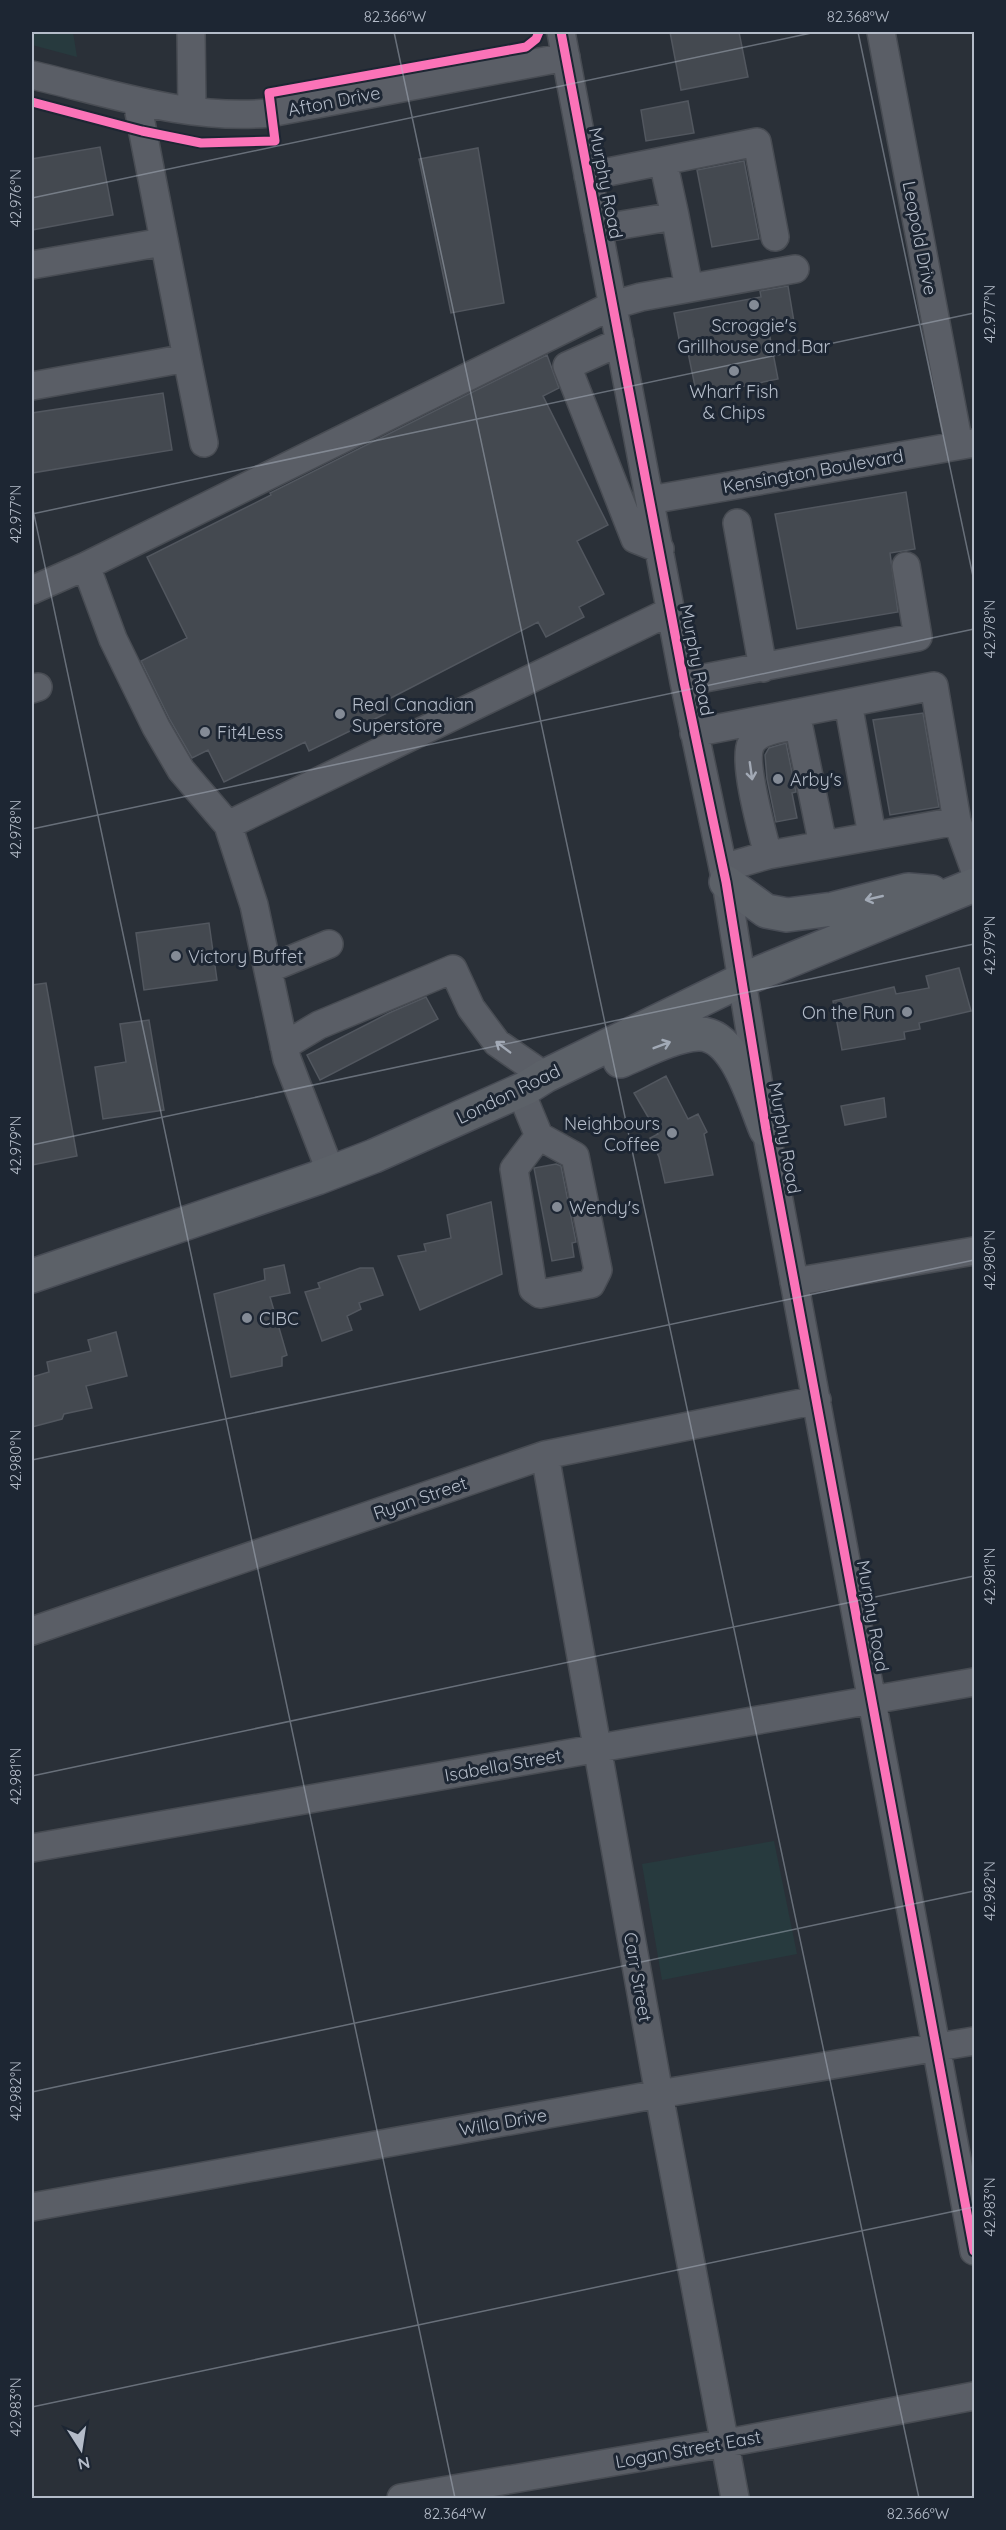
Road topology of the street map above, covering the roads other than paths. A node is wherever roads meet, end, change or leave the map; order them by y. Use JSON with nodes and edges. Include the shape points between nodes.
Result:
{"nodes":[{"id":1,"x":191,"y":32,"type":"edge"},
{"id":2,"x":881,"y":32,"type":"edge"},
{"id":3,"x":563,"y":44,"type":"edge"},
{"id":4,"x":32,"y":75,"type":"edge"},
{"id":5,"x":137,"y":102,"type":"junction"},
{"id":6,"x":192,"y":111,"type":"junction"},
{"id":7,"x":663,"y":161,"type":"junction"},
{"id":8,"x":588,"y":176,"type":"junction"},
{"id":9,"x":675,"y":216,"type":"junction"},
{"id":10,"x":598,"y":229,"type":"junction"},
{"id":11,"x":775,"y":237,"type":"dead end"},
{"id":12,"x":163,"y":242,"type":"junction"},
{"id":13,"x":32,"y":265,"type":"edge"},
{"id":14,"x":795,"y":269,"type":"dead end"},
{"id":15,"x":689,"y":288,"type":"junction"},
{"id":16,"x":613,"y":305,"type":"junction"},
{"id":17,"x":620,"y":342,"type":"junction"},
{"id":18,"x":187,"y":358,"type":"junction"},
{"id":19,"x":32,"y":387,"type":"edge"},
{"id":20,"x":204,"y":443,"type":"dead end"},
{"id":21,"x":967,"y":444,"type":"edge"},
{"id":22,"x":651,"y":500,"type":"junction"},
{"id":23,"x":737,"y":523,"type":"dead end"},
{"id":24,"x":660,"y":549,"type":"junction"},
{"id":25,"x":86,"y":566,"type":"junction"},
{"id":26,"x":906,"y":566,"type":"dead end"},
{"id":27,"x":32,"y":590,"type":"edge"},
{"id":28,"x":670,"y":611,"type":"junction"},
{"id":29,"x":763,"y":668,"type":"junction"},
{"id":30,"x":684,"y":682,"type":"junction"},
{"id":31,"x":848,"y":703,"type":"junction"},
{"id":32,"x":797,"y":719,"type":"junction"},
{"id":33,"x":694,"y":733,"type":"junction"},
{"id":34,"x":957,"y":821,"type":"junction"},
{"id":35,"x":228,"y":825,"type":"junction"},
{"id":36,"x":872,"y":835,"type":"junction"},
{"id":37,"x":823,"y":845,"type":"junction"},
{"id":38,"x":768,"y":855,"type":"junction"},
{"id":39,"x":975,"y":868,"type":"edge"},
{"id":40,"x":724,"y":875,"type":"junction"},
{"id":41,"x":963,"y":889,"type":"edge"},
{"id":42,"x":328,"y":944,"type":"dead end"},
{"id":43,"x":268,"y":969,"type":"junction"},
{"id":44,"x":742,"y":980,"type":"junction"},
{"id":45,"x":284,"y":1046,"type":"junction"},
{"id":46,"x":530,"y":1085,"type":"junction"},
{"id":47,"x":766,"y":1130,"type":"junction"},
{"id":48,"x":539,"y":1136,"type":"junction"},
{"id":49,"x":331,"y":1173,"type":"junction"},
{"id":50,"x":975,"y":1251,"type":"edge"},
{"id":51,"x":32,"y":1276,"type":"edge"},
{"id":52,"x":794,"y":1282,"type":"junction"},
{"id":53,"x":817,"y":1400,"type":"junction"},
{"id":54,"x":545,"y":1455,"type":"junction"},
{"id":55,"x":32,"y":1631,"type":"edge"},
{"id":56,"x":975,"y":1683,"type":"edge"},
{"id":57,"x":872,"y":1701,"type":"junction"},
{"id":58,"x":598,"y":1748,"type":"junction"},
{"id":59,"x":32,"y":1848,"type":"edge"},
{"id":60,"x":975,"y":2041,"type":"edge"},
{"id":61,"x":936,"y":2048,"type":"junction"},
{"id":62,"x":659,"y":2094,"type":"junction"},
{"id":63,"x":32,"y":2207,"type":"edge"},
{"id":64,"x":975,"y":2251,"type":"edge"},
{"id":65,"x":975,"y":2396,"type":"edge"},
{"id":66,"x":725,"y":2443,"type":"junction"},
{"id":67,"x":401,"y":2499,"type":"edge"},
{"id":68,"x":735,"y":2499,"type":"edge"}],
"edges":[{"from":1,"to":6,"type":"street"},
{"from":2,"to":21,"type":"street","name":"Leopold Drive"},
{"from":3,"to":6,"type":"street","name":"Afton Drive","via":[[270,113],[237,117]]},
{"from":3,"to":8,"type":"street","name":"Murphy Road"},
{"from":4,"to":5,"type":"street","name":"Afton Drive"},
{"from":5,"to":6,"type":"street","name":"Afton Drive"},
{"from":5,"to":12,"type":"street"},
{"from":7,"to":8,"type":"street"},
{"from":7,"to":9,"type":"street"},
{"from":7,"to":11,"type":"street","via":[[757,142]]},
{"from":8,"to":10,"type":"street","name":"Murphy Road"},
{"from":9,"to":10,"type":"street"},
{"from":9,"to":15,"type":"street"},
{"from":10,"to":16,"type":"street","name":"Murphy Road"},
{"from":12,"to":13,"type":"street"},
{"from":12,"to":18,"type":"street"},
{"from":14,"to":15,"type":"street"},
{"from":15,"to":16,"type":"street"},
{"from":16,"to":17,"type":"street","name":"Murphy Road"},
{"from":16,"to":25,"type":"street"},
{"from":17,"to":22,"type":"street","name":"Murphy Road"},
{"from":17,"to":24,"type":"street","via":[[567,366],[635,539]]},
{"from":18,"to":19,"type":"street"},
{"from":18,"to":20,"type":"street"},
{"from":21,"to":22,"type":"street","name":"Kensington Boulevard"},
{"from":22,"to":24,"type":"street","name":"Murphy Road"},
{"from":23,"to":29,"type":"street"},
{"from":24,"to":28,"type":"street","name":"Murphy Road"},
{"from":25,"to":27,"type":"street"},
{"from":25,"to":35,"type":"street","via":[[113,639],[156,727],[180,770]]},
{"from":26,"to":29,"type":"street","via":[[918,637]]},
{"from":28,"to":30,"type":"street","name":"Murphy Road"},
{"from":28,"to":35,"type":"street"},
{"from":29,"to":30,"type":"street"},
{"from":30,"to":33,"type":"street","name":"Murphy Road"},
{"from":31,"to":32,"type":"street"},
{"from":31,"to":34,"type":"street","via":[[934,686]]},
{"from":31,"to":36,"type":"street"},
{"from":32,"to":33,"type":"street"},
{"from":32,"to":37,"type":"street"},
{"from":32,"to":38,"type":"street","one_way":true,"via":[[751,744],[749,757],[756,807]]},
{"from":33,"to":40,"type":"street","name":"Murphy Road"},
{"from":34,"to":36,"type":"street"},
{"from":34,"to":39,"type":"street"},
{"from":35,"to":43,"type":"street","via":[[254,905]]},
{"from":36,"to":37,"type":"street"},
{"from":37,"to":38,"type":"street"},
{"from":38,"to":40,"type":"street"},
{"from":41,"to":40,"type":"main road","one_way":true,"via":[[908,890],[833,909],[787,915],[766,911]]},
{"from":40,"to":44,"type":"street","name":"Murphy Road"},
{"from":41,"to":44,"type":"main road","name":"London Road"},
{"from":42,"to":43,"type":"street"},
{"from":43,"to":45,"type":"street"},
{"from":44,"to":46,"type":"main road","name":"London Road"},
{"from":44,"to":47,"type":"street","name":"Murphy Road"},
{"from":46,"to":45,"type":"street","one_way":true,"via":[[471,1008],[453,969],[319,1025]]},
{"from":45,"to":49,"type":"street"},
{"from":46,"to":47,"type":"main road","one_way":true,"via":[[585,1075],[682,1037],[704,1034],[719,1040],[732,1053]]},
{"from":46,"to":48,"type":"street"},
{"from":46,"to":49,"type":"main road","name":"London Road"},
{"from":47,"to":52,"type":"street","name":"Murphy Road"},
{"from":48,"to":48,"type":"street","via":[[514,1169],[533,1288],[540,1294],[591,1284],[598,1270],[575,1156]]},
{"from":49,"to":51,"type":"main road","name":"London Road"},
{"from":50,"to":52,"type":"street"},
{"from":52,"to":53,"type":"street","name":"Murphy Road"},
{"from":53,"to":54,"type":"street","name":"Ryan Street"},
{"from":53,"to":57,"type":"street","name":"Murphy Road"},
{"from":54,"to":55,"type":"street","name":"Ryan Street"},
{"from":54,"to":58,"type":"street","name":"Carr Street"},
{"from":56,"to":57,"type":"street","name":"Isabella Street"},
{"from":57,"to":58,"type":"street","name":"Isabella Street"},
{"from":57,"to":61,"type":"street","name":"Murphy Road"},
{"from":58,"to":59,"type":"street","name":"Isabella Street"},
{"from":58,"to":62,"type":"street","name":"Carr Street"},
{"from":60,"to":61,"type":"street","name":"Willa Drive"},
{"from":61,"to":62,"type":"street","name":"Willa Drive"},
{"from":61,"to":64,"type":"street","name":"Murphy Road"},
{"from":62,"to":63,"type":"street","name":"Willa Drive"},
{"from":62,"to":66,"type":"street","name":"Carr Street"},
{"from":65,"to":66,"type":"street","name":"Logan Street East"},
{"from":66,"to":67,"type":"street","name":"Logan Street East"},
{"from":66,"to":68,"type":"street","name":"Carr Street"}]}
